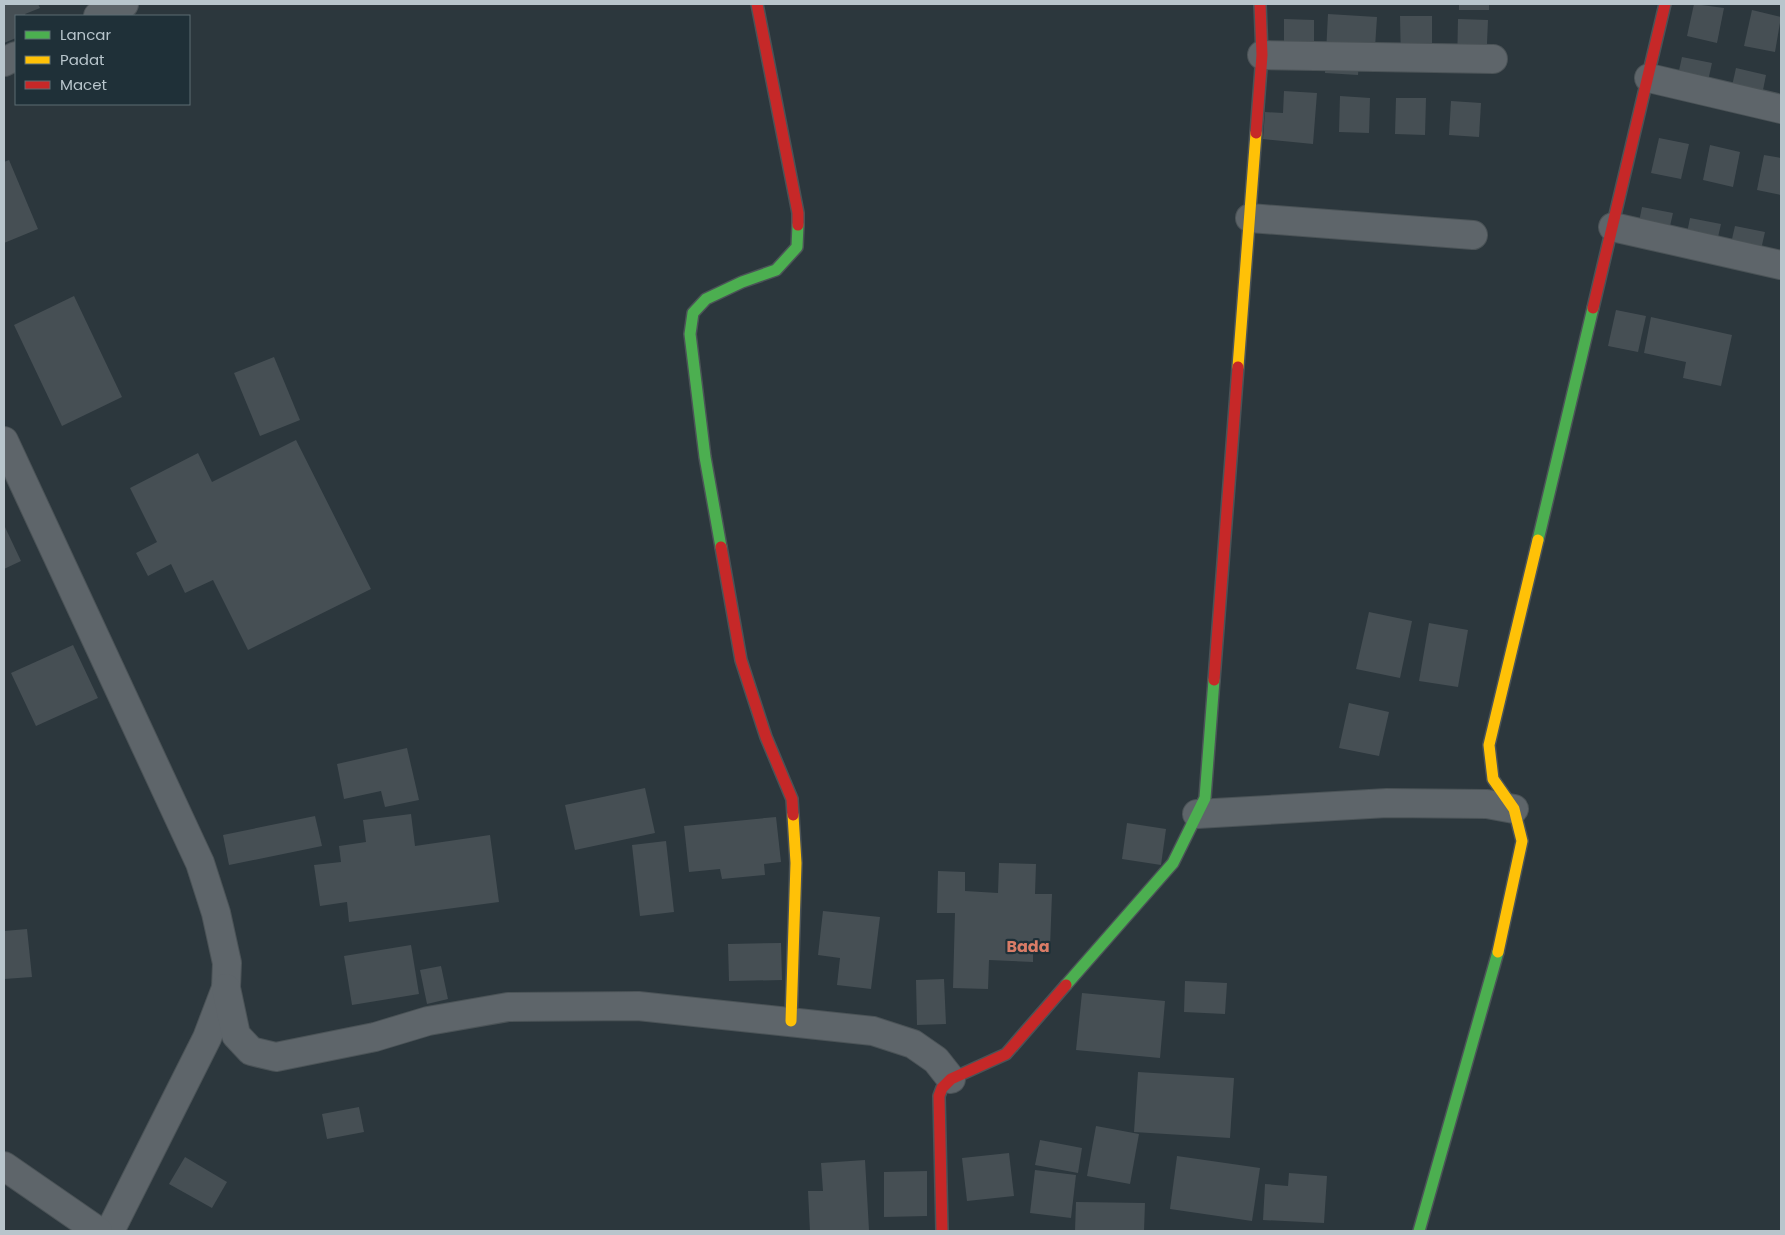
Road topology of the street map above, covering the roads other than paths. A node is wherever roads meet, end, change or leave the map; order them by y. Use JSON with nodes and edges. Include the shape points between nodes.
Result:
{"nodes":[{"id":1,"x":124,"y":4,"type":"edge"},
{"id":2,"x":757,"y":4,"type":"edge"},
{"id":3,"x":1260,"y":4,"type":"edge"},
{"id":4,"x":1665,"y":4,"type":"edge"},
{"id":5,"x":100,"y":15,"type":"edge"},
{"id":6,"x":1262,"y":55,"type":"junction"},
{"id":7,"x":1493,"y":59,"type":"dead end"},
{"id":8,"x":1648,"y":78,"type":"junction"},
{"id":9,"x":1781,"y":110,"type":"edge"},
{"id":10,"x":1250,"y":218,"type":"junction"},
{"id":11,"x":1613,"y":228,"type":"junction"},
{"id":12,"x":1473,"y":235,"type":"dead end"},
{"id":13,"x":1781,"y":265,"type":"edge"},
{"id":14,"x":4,"y":441,"type":"edge"},
{"id":15,"x":1514,"y":809,"type":"junction"},
{"id":16,"x":1197,"y":814,"type":"junction"},
{"id":17,"x":226,"y":988,"type":"junction"},
{"id":18,"x":791,"y":1021,"type":"junction"},
{"id":19,"x":951,"y":1078,"type":"junction"},
{"id":20,"x":4,"y":1166,"type":"edge"},
{"id":21,"x":98,"y":1231,"type":"edge"},
{"id":22,"x":110,"y":1231,"type":"edge"},
{"id":23,"x":942,"y":1231,"type":"edge"},
{"id":24,"x":1419,"y":1231,"type":"edge"}],
"edges":[{"from":1,"to":5,"type":"street"},
{"from":2,"to":18,"type":"street","via":[[798,213],[797,247],[776,270],[706,299],[693,314],[690,334],[705,457],[741,660],[766,737],[792,799],[796,863]]},
{"from":3,"to":6,"type":"street"},
{"from":4,"to":8,"type":"street"},
{"from":6,"to":7,"type":"street"},
{"from":6,"to":10,"type":"street"},
{"from":8,"to":9,"type":"street"},
{"from":8,"to":11,"type":"street"},
{"from":10,"to":12,"type":"street"},
{"from":10,"to":16,"type":"street","via":[[1205,798]]},
{"from":11,"to":13,"type":"street"},
{"from":11,"to":15,"type":"street","via":[[1489,745],[1493,780]]},
{"from":14,"to":17,"type":"street","via":[[200,863],[227,963]]},
{"from":15,"to":16,"type":"street","via":[[1487,804],[1387,803]]},
{"from":15,"to":24,"type":"street","via":[[1522,841],[1514,884]]},
{"from":16,"to":19,"type":"street","via":[[1173,863],[1006,1054]]},
{"from":17,"to":18,"type":"street","via":[[236,1035],[252,1051],[276,1057],[508,1007],[638,1006]]},
{"from":17,"to":22,"type":"street","via":[[208,1038]]},
{"from":18,"to":19,"type":"street","via":[[873,1031],[913,1044],[936,1060]]},
{"from":19,"to":23,"type":"street","via":[[939,1096]]},
{"from":20,"to":21,"type":"street"}]}
